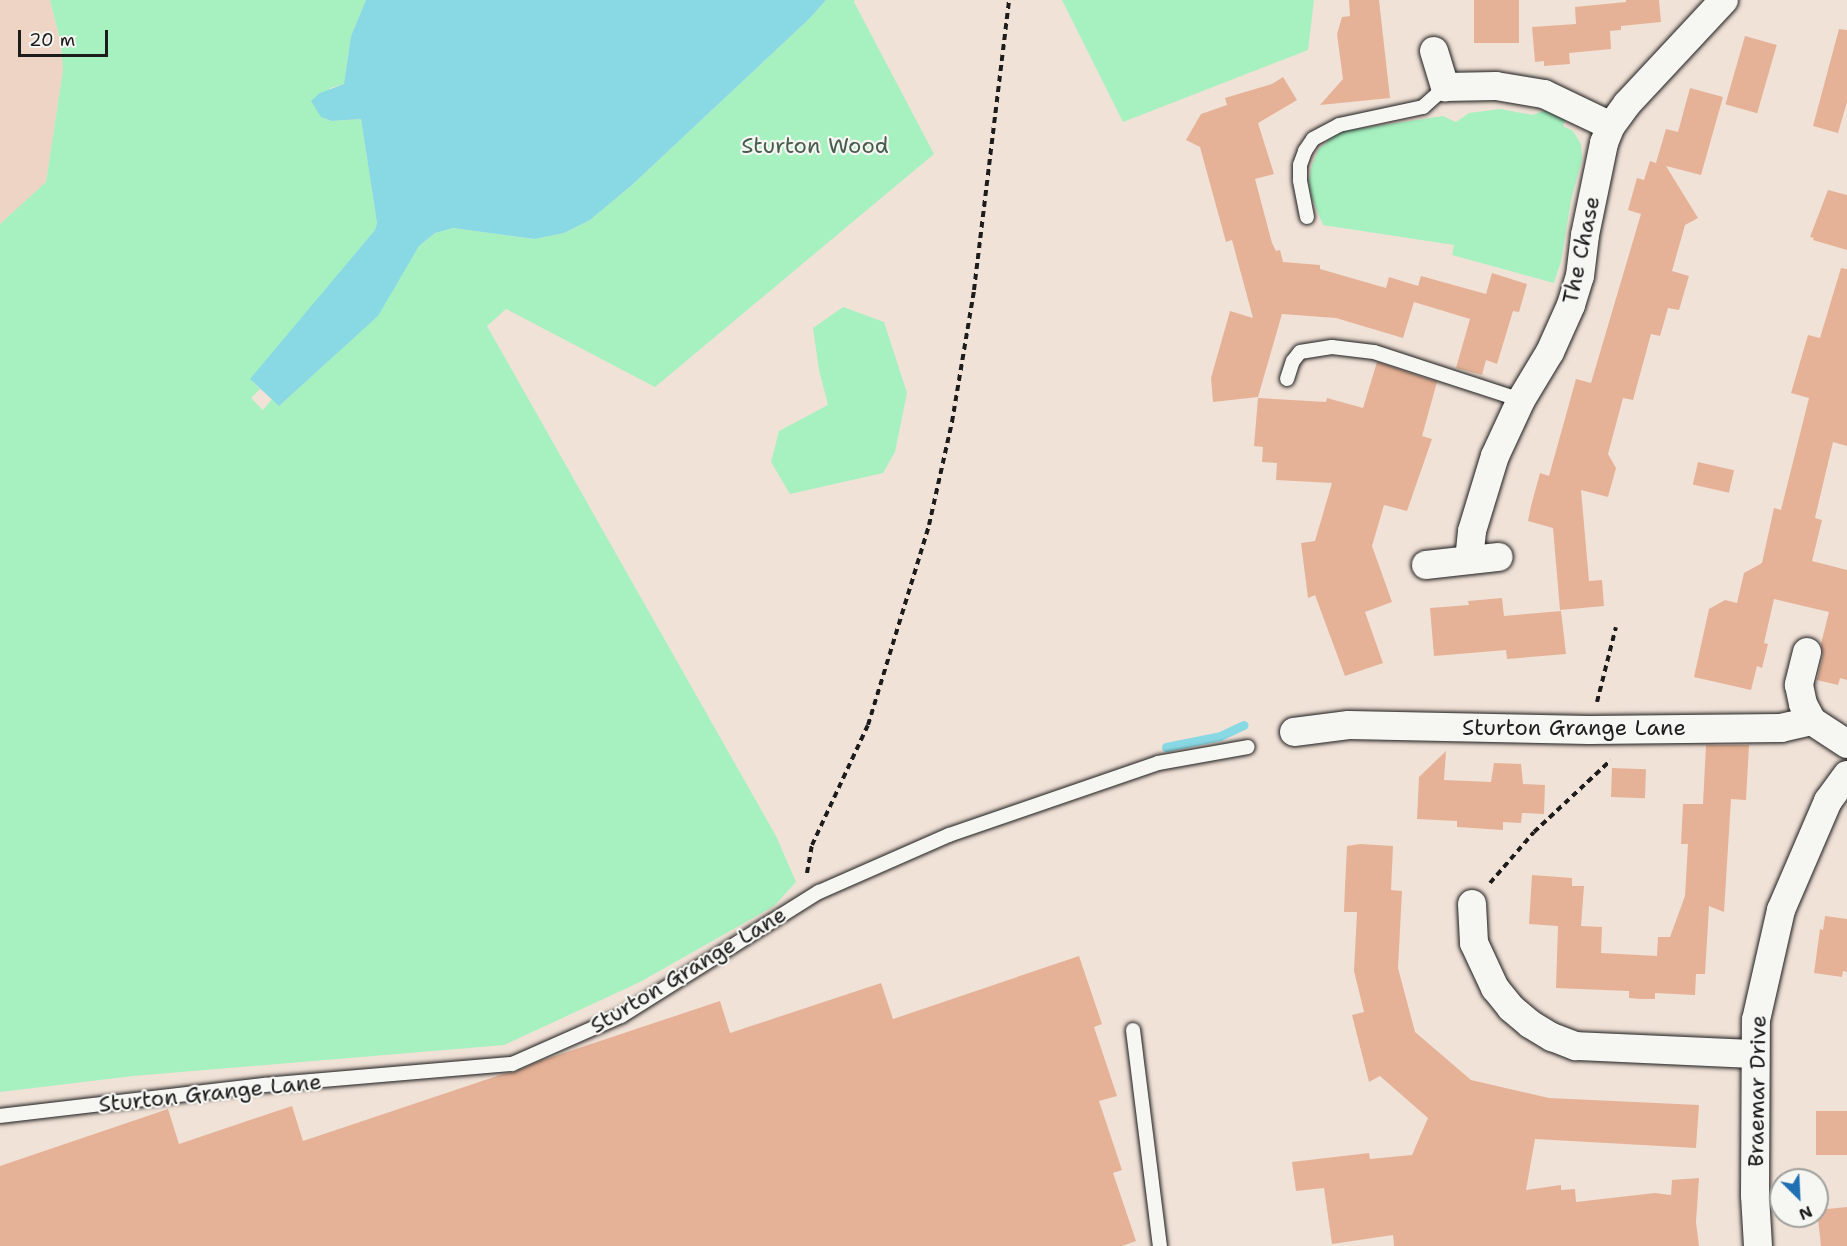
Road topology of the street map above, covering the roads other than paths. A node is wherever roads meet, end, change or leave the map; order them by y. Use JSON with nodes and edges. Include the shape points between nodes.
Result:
{"nodes":[{"id":1,"x":1724,"y":0,"type":"edge"},
{"id":2,"x":1434,"y":51,"type":"dead end"},
{"id":3,"x":1444,"y":87,"type":"junction"},
{"id":4,"x":1611,"y":126,"type":"junction"},
{"id":5,"x":1307,"y":217,"type":"dead end"},
{"id":6,"x":1287,"y":379,"type":"dead end"},
{"id":7,"x":1521,"y":400,"type":"junction"},
{"id":8,"x":1499,"y":557,"type":"dead end"},
{"id":9,"x":1469,"y":560,"type":"junction"},
{"id":10,"x":1426,"y":565,"type":"dead end"},
{"id":11,"x":1807,"y":652,"type":"dead end"},
{"id":12,"x":1812,"y":720,"type":"junction"},
{"id":13,"x":1294,"y":732,"type":"dead end"},
{"id":14,"x":1847,"y":744,"type":"edge"},
{"id":15,"x":1248,"y":747,"type":"dead end"},
{"id":16,"x":1847,"y":775,"type":"edge"},
{"id":17,"x":1472,"y":904,"type":"road end"},
{"id":18,"x":1133,"y":1030,"type":"dead end"},
{"id":19,"x":1755,"y":1054,"type":"junction"},
{"id":20,"x":0,"y":1116,"type":"edge"},
{"id":21,"x":1160,"y":1246,"type":"edge"},
{"id":22,"x":1758,"y":1246,"type":"edge"}],
"edges":[{"from":1,"to":4,"type":"street","name":"The Chase"},
{"from":2,"to":3,"type":"street"},
{"from":3,"to":4,"type":"street","via":[[1496,86],[1544,94]]},
{"from":3,"to":5,"type":"lane","via":[[1423,107],[1339,125],[1313,139],[1300,165]]},
{"from":4,"to":7,"type":"street","name":"The Chase","via":[[1604,142],[1580,276],[1571,304],[1550,352]]},
{"from":6,"to":7,"type":"lane","via":[[1300,352],[1332,348],[1374,352]]},
{"from":7,"to":9,"type":"street","name":"The Chase","via":[[1495,456],[1472,531]]},
{"from":8,"to":9,"type":"street"},
{"from":9,"to":10,"type":"street"},
{"from":11,"to":12,"type":"street","via":[[1799,685]]},
{"from":12,"to":13,"type":"street","name":"Sturton Grange Lane","via":[[1781,728],[1589,730],[1349,725]]},
{"from":12,"to":14,"type":"street"},
{"from":15,"to":20,"type":"lane","name":"Sturton Grange Lane","via":[[1158,763],[949,835],[819,892],[621,1016],[512,1064],[265,1085]]},
{"from":16,"to":19,"type":"street","name":"Braemar Drive","via":[[1828,801],[1781,910],[1756,1020]]},
{"from":17,"to":19,"type":"street","via":[[1474,943],[1495,988],[1511,1008],[1552,1037],[1576,1046]]},
{"from":18,"to":21,"type":"lane"},
{"from":19,"to":22,"type":"street","name":"Braemar Drive"}]}
